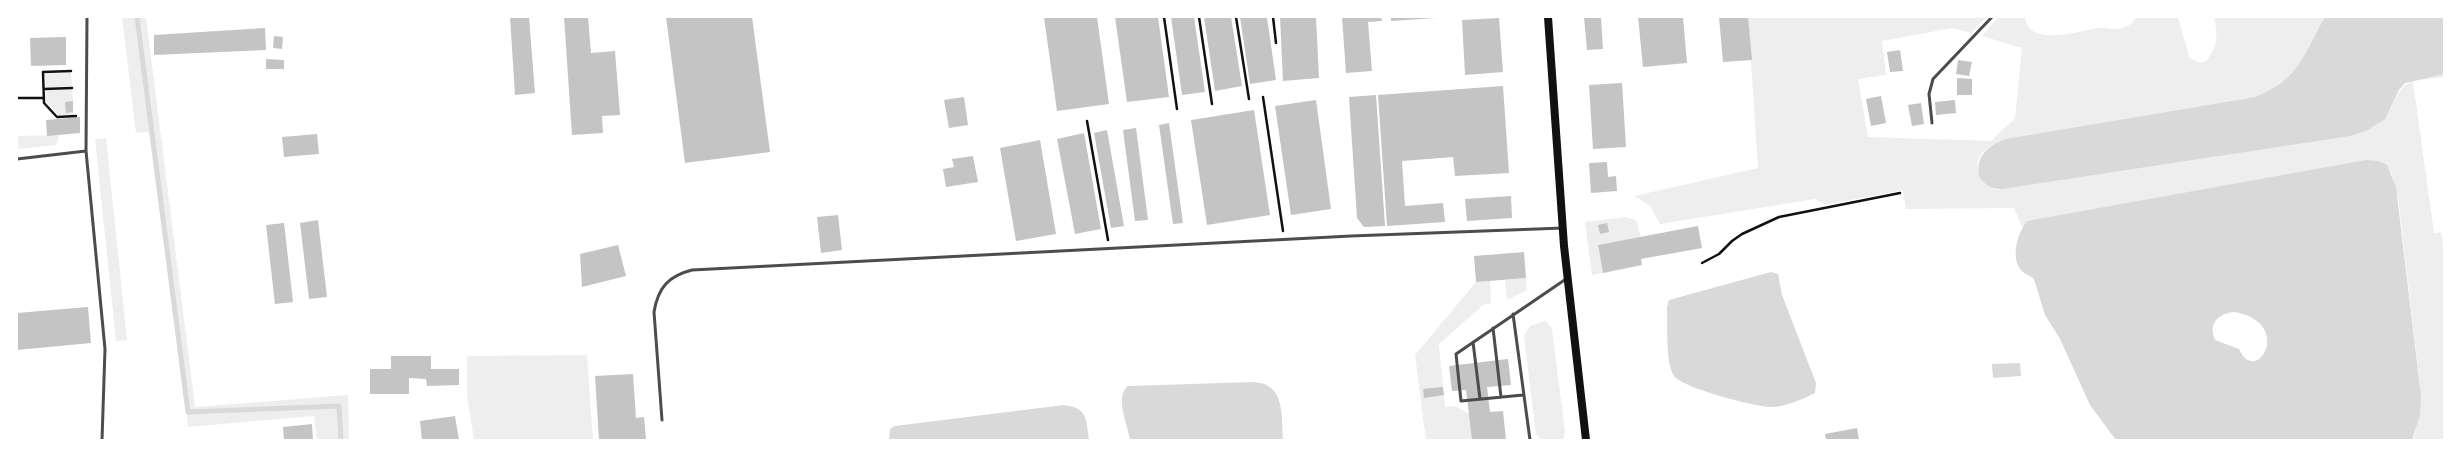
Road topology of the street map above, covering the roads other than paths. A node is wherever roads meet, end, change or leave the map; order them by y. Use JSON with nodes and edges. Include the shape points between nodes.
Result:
{"nodes":[{"id":1,"x":87,"y":17,"type":"edge"},
{"id":2,"x":1548,"y":17,"type":"edge"},
{"id":3,"x":1992,"y":17,"type":"edge"},
{"id":4,"x":1932,"y":123,"type":"dead end"},
{"id":5,"x":86,"y":150,"type":"junction"},
{"id":6,"x":17,"y":159,"type":"edge"},
{"id":7,"x":1563,"y":228,"type":"junction"},
{"id":8,"x":1568,"y":278,"type":"junction"},
{"id":9,"x":1513,"y":314,"type":"junction"},
{"id":10,"x":1493,"y":328,"type":"junction"},
{"id":11,"x":1473,"y":342,"type":"junction"},
{"id":12,"x":1523,"y":395,"type":"junction"},
{"id":13,"x":1501,"y":397,"type":"junction"},
{"id":14,"x":1480,"y":399,"type":"junction"},
{"id":15,"x":662,"y":420,"type":"dead end"},
{"id":16,"x":102,"y":440,"type":"edge"},
{"id":17,"x":1530,"y":440,"type":"edge"},
{"id":18,"x":1586,"y":440,"type":"edge"}],
"edges":[{"from":1,"to":5,"type":"lane"},
{"from":2,"to":7,"type":"main road"},
{"from":3,"to":4,"type":"lane","via":[[1933,79],[1929,94]]},
{"from":5,"to":6,"type":"lane"},
{"from":5,"to":16,"type":"lane","via":[[105,342]]},
{"from":7,"to":8,"type":"main road"},
{"from":7,"to":15,"type":"lane","via":[[1285,239],[692,270],[680,273],[664,283],[656,298],[654,312]]},
{"from":8,"to":9,"type":"lane"},
{"from":8,"to":18,"type":"main road"},
{"from":9,"to":10,"type":"lane"},
{"from":9,"to":12,"type":"lane"},
{"from":10,"to":11,"type":"lane"},
{"from":10,"to":13,"type":"lane"},
{"from":11,"to":14,"type":"lane"},
{"from":11,"to":14,"type":"lane","via":[[1456,356],[1459,397],[1464,401]]},
{"from":12,"to":13,"type":"lane"},
{"from":12,"to":17,"type":"lane"},
{"from":13,"to":14,"type":"lane"}]}
